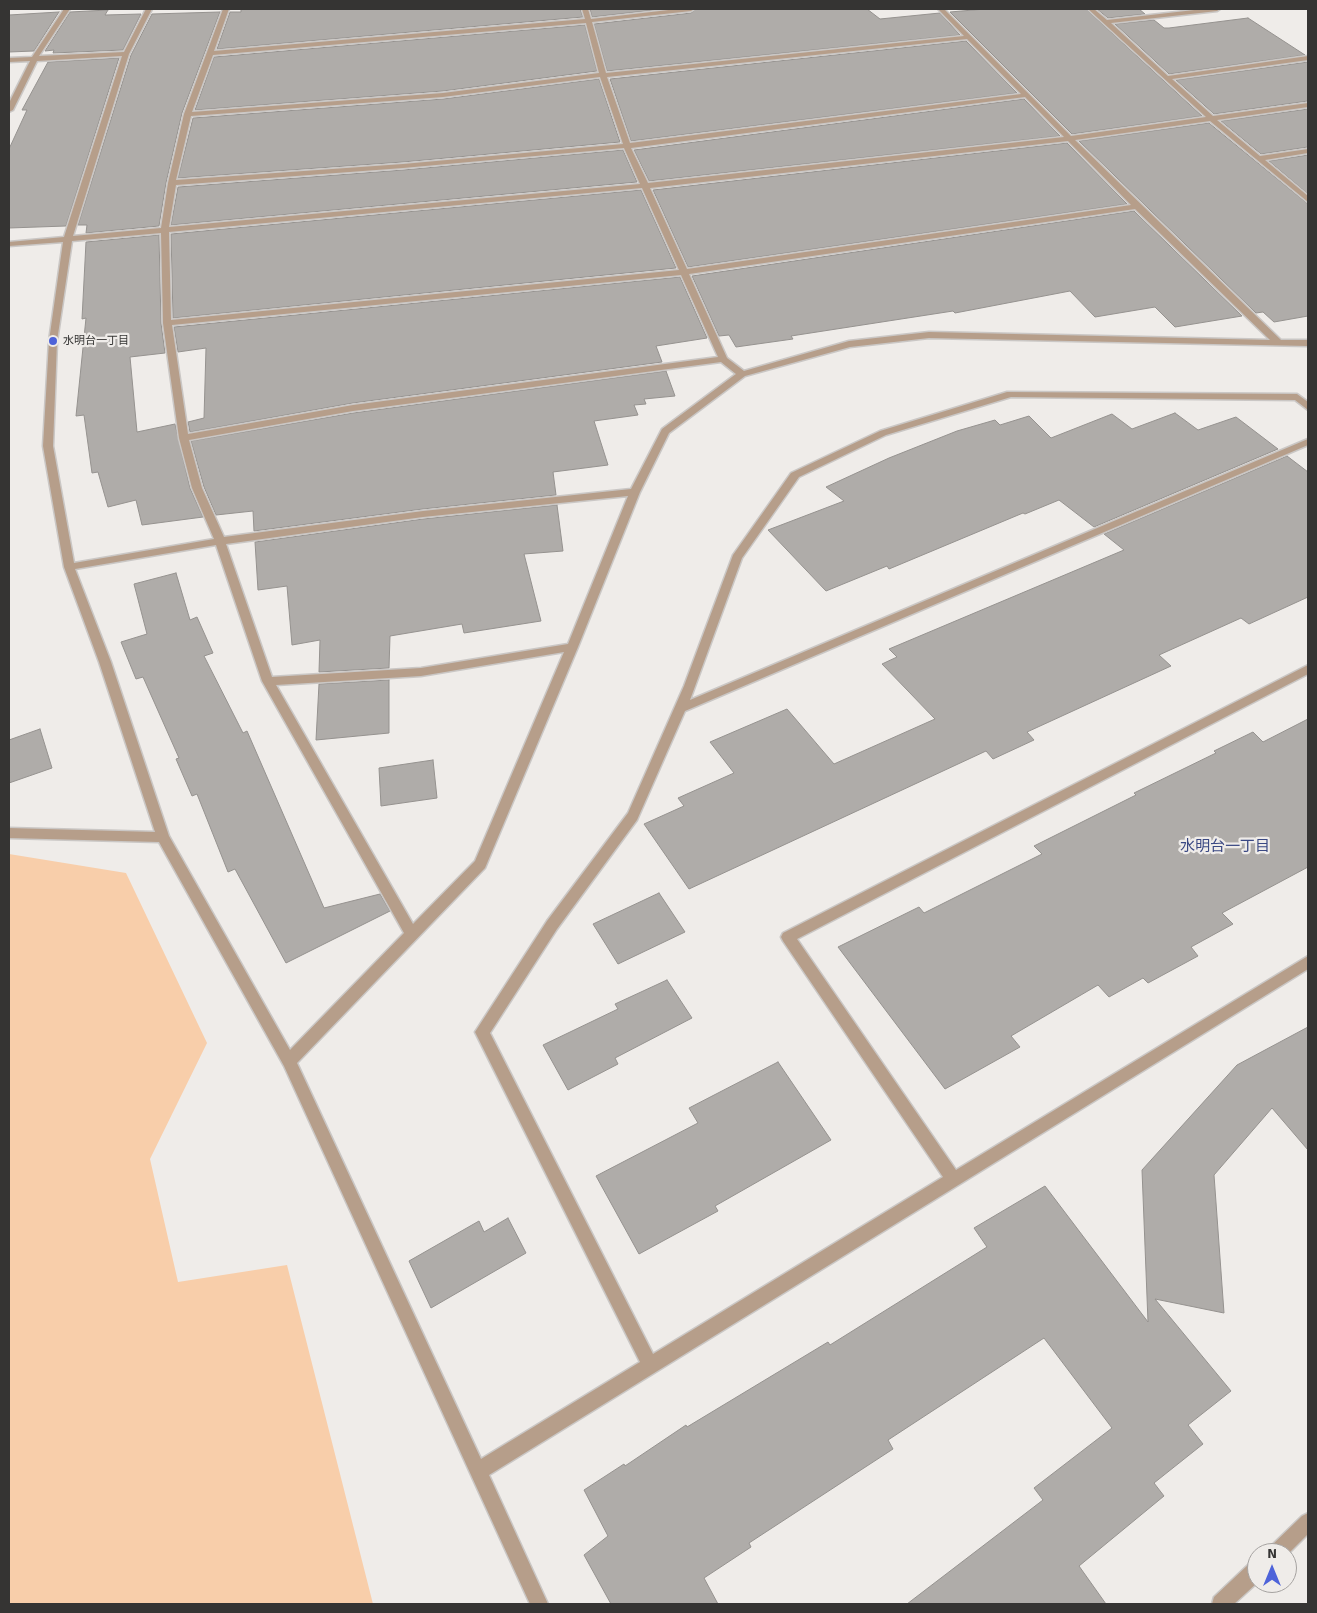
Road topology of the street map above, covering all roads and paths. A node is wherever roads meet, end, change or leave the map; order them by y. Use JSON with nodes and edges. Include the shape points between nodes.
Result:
{"nodes":[{"id":1,"x":67,"y":9,"type":"edge"},
{"id":2,"x":149,"y":9,"type":"edge"},
{"id":3,"x":226,"y":9,"type":"edge"},
{"id":4,"x":585,"y":9,"type":"edge"},
{"id":5,"x":691,"y":9,"type":"edge"},
{"id":6,"x":941,"y":9,"type":"edge"},
{"id":7,"x":1090,"y":9,"type":"edge"},
{"id":8,"x":1217,"y":9,"type":"edge"},
{"id":9,"x":588,"y":21,"type":"junction"},
{"id":10,"x":1106,"y":22,"type":"junction"},
{"id":11,"x":970,"y":37,"type":"junction"},
{"id":12,"x":209,"y":53,"type":"junction"},
{"id":13,"x":126,"y":54,"type":"junction"},
{"id":14,"x":35,"y":58,"type":"junction"},
{"id":15,"x":1308,"y":58,"type":"edge"},
{"id":16,"x":9,"y":60,"type":"edge"},
{"id":17,"x":602,"y":76,"type":"junction"},
{"id":18,"x":1166,"y":78,"type":"junction"},
{"id":19,"x":1027,"y":95,"type":"junction"},
{"id":20,"x":1308,"y":105,"type":"edge"},
{"id":21,"x":9,"y":110,"type":"edge"},
{"id":22,"x":188,"y":114,"type":"junction"},
{"id":23,"x":1212,"y":119,"type":"junction"},
{"id":24,"x":1071,"y":138,"type":"junction"},
{"id":25,"x":627,"y":146,"type":"junction"},
{"id":26,"x":1308,"y":151,"type":"edge"},
{"id":27,"x":1260,"y":158,"type":"junction"},
{"id":28,"x":172,"y":183,"type":"junction"},
{"id":29,"x":644,"y":186,"type":"junction"},
{"id":30,"x":1308,"y":200,"type":"edge"},
{"id":31,"x":1136,"y":206,"type":"junction"},
{"id":32,"x":165,"y":229,"type":"junction"},
{"id":33,"x":68,"y":238,"type":"junction"},
{"id":34,"x":9,"y":244,"type":"edge"},
{"id":35,"x":683,"y":272,"type":"junction"},
{"id":36,"x":167,"y":323,"type":"junction"},
{"id":37,"x":1278,"y":342,"type":"junction"},
{"id":38,"x":1308,"y":342,"type":"edge"},
{"id":39,"x":723,"y":359,"type":"junction"},
{"id":40,"x":742,"y":374,"type":"junction"},
{"id":41,"x":1308,"y":407,"type":"edge"},
{"id":42,"x":184,"y":438,"type":"junction"},
{"id":43,"x":1308,"y":442,"type":"edge"},
{"id":44,"x":635,"y":492,"type":"junction"},
{"id":45,"x":220,"y":541,"type":"junction"},
{"id":46,"x":69,"y":567,"type":"junction"},
{"id":47,"x":572,"y":647,"type":"junction"},
{"id":48,"x":1308,"y":669,"type":"edge"},
{"id":49,"x":268,"y":681,"type":"junction"},
{"id":50,"x":679,"y":709,"type":"junction"},
{"id":51,"x":9,"y":833,"type":"edge"},
{"id":52,"x":163,"y":837,"type":"junction"},
{"id":53,"x":412,"y":935,"type":"junction"},
{"id":54,"x":1308,"y":962,"type":"edge"},
{"id":55,"x":289,"y":1061,"type":"junction"},
{"id":56,"x":953,"y":1179,"type":"junction"},
{"id":57,"x":650,"y":1365,"type":"junction"},
{"id":58,"x":478,"y":1471,"type":"junction"},
{"id":59,"x":1308,"y":1522,"type":"edge"},
{"id":60,"x":1286,"y":1543,"type":"edge"},
{"id":61,"x":1247,"y":1579,"type":"edge"},
{"id":62,"x":539,"y":1604,"type":"edge"},
{"id":63,"x":1221,"y":1604,"type":"edge"}],
"edges":[{"from":1,"to":14,"type":"street"},
{"from":2,"to":13,"type":"street"},
{"from":3,"to":12,"type":"street"},
{"from":4,"to":9,"type":"street"},
{"from":5,"to":9,"type":"street"},
{"from":6,"to":11,"type":"street"},
{"from":7,"to":10,"type":"street"},
{"from":8,"to":10,"type":"street"},
{"from":9,"to":12,"type":"street"},
{"from":9,"to":17,"type":"street"},
{"from":10,"to":18,"type":"street"},
{"from":11,"to":17,"type":"street"},
{"from":11,"to":19,"type":"street"},
{"from":12,"to":22,"type":"street"},
{"from":13,"to":14,"type":"street"},
{"from":13,"to":33,"type":"street"},
{"from":14,"to":16,"type":"street"},
{"from":14,"to":21,"type":"street"},
{"from":15,"to":18,"type":"street"},
{"from":17,"to":22,"type":"street","via":[[443,95]]},
{"from":17,"to":25,"type":"street"},
{"from":18,"to":23,"type":"street"},
{"from":19,"to":24,"type":"street"},
{"from":19,"to":25,"type":"street"},
{"from":20,"to":23,"type":"street"},
{"from":22,"to":28,"type":"street"},
{"from":23,"to":24,"type":"street"},
{"from":23,"to":27,"type":"street"},
{"from":24,"to":29,"type":"street"},
{"from":24,"to":31,"type":"street"},
{"from":25,"to":28,"type":"street"},
{"from":25,"to":29,"type":"street"},
{"from":26,"to":27,"type":"street"},
{"from":27,"to":30,"type":"street"},
{"from":28,"to":32,"type":"street"},
{"from":29,"to":32,"type":"street"},
{"from":29,"to":35,"type":"street"},
{"from":31,"to":35,"type":"street"},
{"from":31,"to":37,"type":"street"},
{"from":32,"to":33,"type":"street"},
{"from":32,"to":36,"type":"street"},
{"from":33,"to":34,"type":"street"},
{"from":33,"to":46,"type":"street","via":[[53,341],[48,446]]},
{"from":35,"to":36,"type":"street"},
{"from":35,"to":39,"type":"street"},
{"from":36,"to":42,"type":"street"},
{"from":37,"to":38,"type":"street"},
{"from":37,"to":40,"type":"street","via":[[929,335],[849,344]]},
{"from":39,"to":40,"type":"street"},
{"from":39,"to":42,"type":"street","via":[[353,408]]},
{"from":40,"to":44,"type":"street","via":[[665,431]]},
{"from":41,"to":50,"type":"street","via":[[1297,397],[1010,394],[883,433],[804,470],[795,475],[737,557]]},
{"from":42,"to":45,"type":"street","via":[[197,488]]},
{"from":43,"to":50,"type":"street"},
{"from":44,"to":45,"type":"street","via":[[423,514]]},
{"from":44,"to":47,"type":"street"},
{"from":45,"to":46,"type":"street"},
{"from":45,"to":49,"type":"street"},
{"from":46,"to":52,"type":"street","via":[[106,662]]},
{"from":47,"to":49,"type":"street","via":[[421,672]]},
{"from":47,"to":53,"type":"street","via":[[480,864]]},
{"from":48,"to":56,"type":"street","via":[[788,937]]},
{"from":49,"to":53,"type":"street"},
{"from":50,"to":57,"type":"street","via":[[633,816],[552,925],[482,1032]]},
{"from":51,"to":52,"type":"street"},
{"from":52,"to":55,"type":"street"},
{"from":53,"to":55,"type":"street"},
{"from":54,"to":56,"type":"street"},
{"from":55,"to":58,"type":"street"},
{"from":56,"to":57,"type":"street"},
{"from":57,"to":58,"type":"street"},
{"from":58,"to":62,"type":"street"},
{"from":59,"to":60,"type":"street"},
{"from":61,"to":63,"type":"street"}]}
